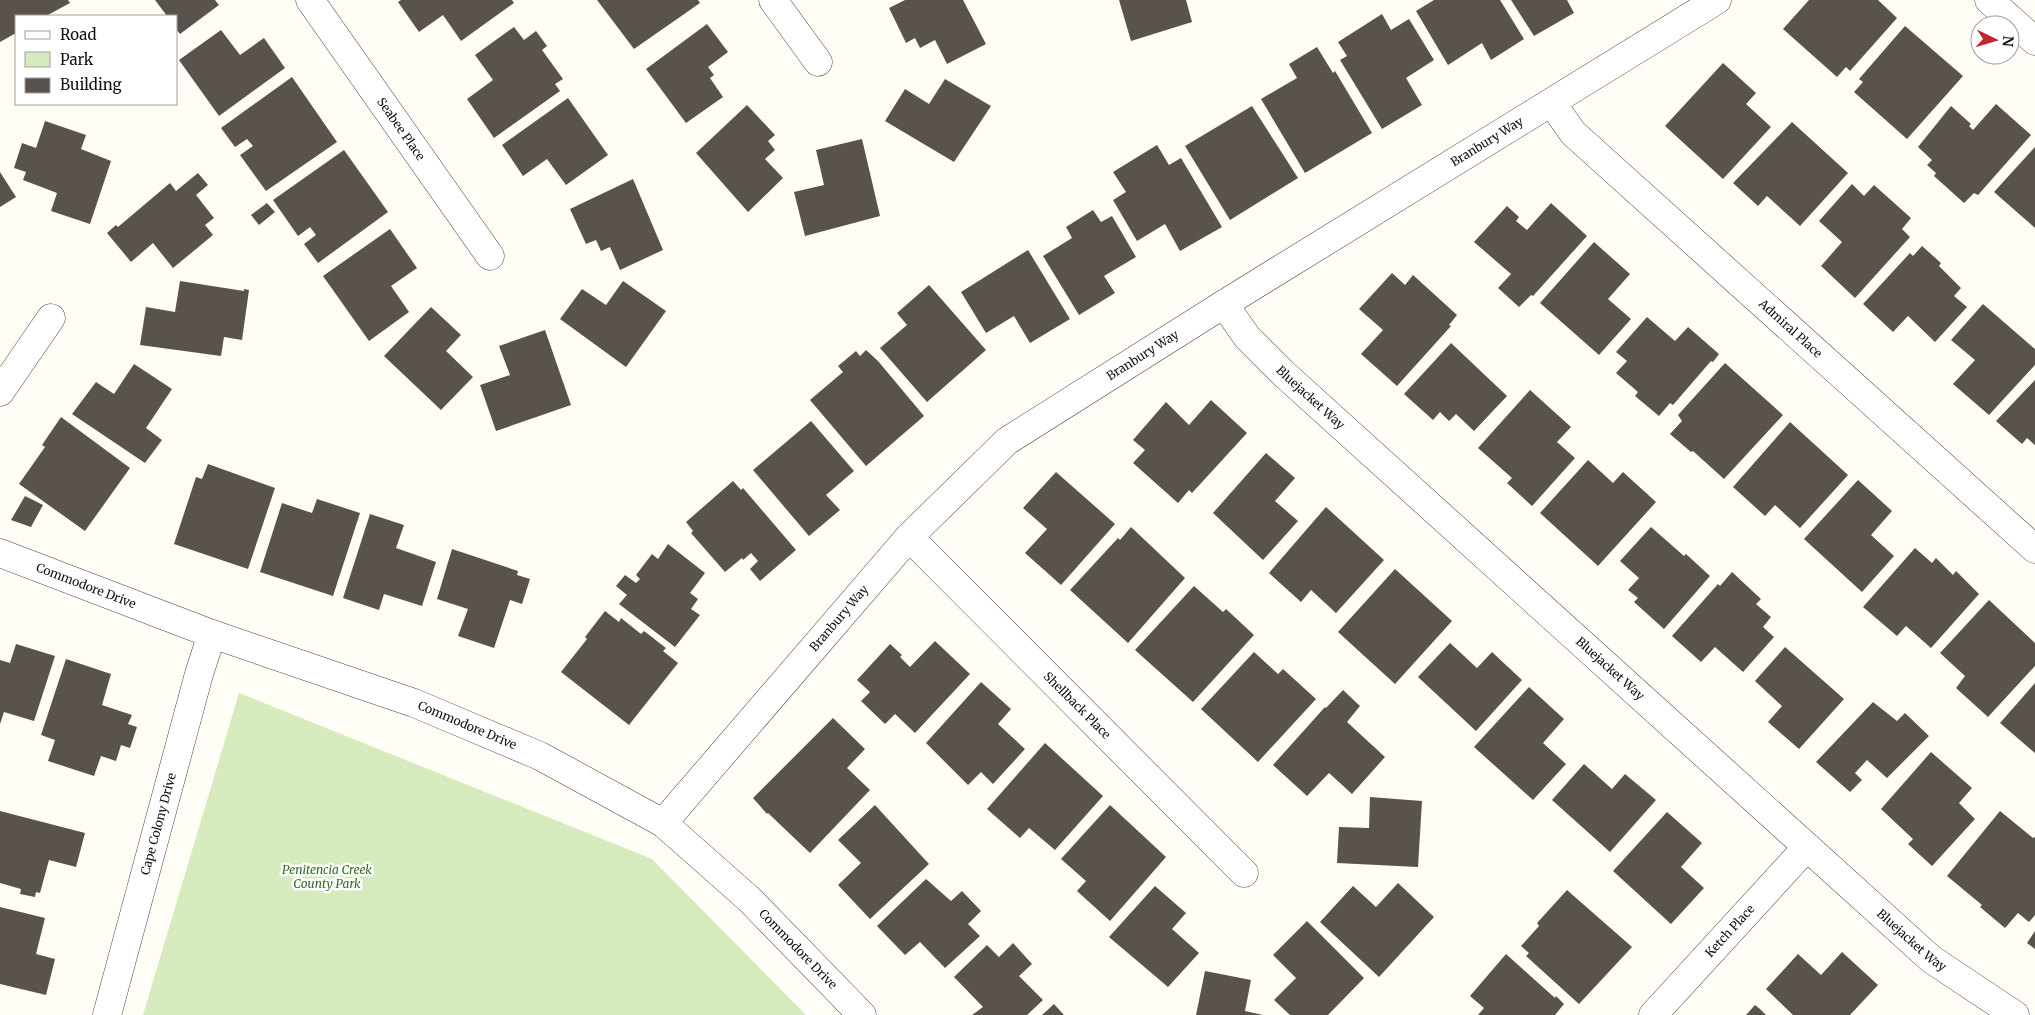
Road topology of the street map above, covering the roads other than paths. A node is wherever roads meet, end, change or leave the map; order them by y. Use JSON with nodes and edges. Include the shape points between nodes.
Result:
{"nodes":[{"id":1,"x":310,"y":0,"type":"edge"},
{"id":2,"x":773,"y":0,"type":"edge"},
{"id":3,"x":1716,"y":0,"type":"edge"},
{"id":4,"x":1989,"y":0,"type":"edge"},
{"id":5,"x":2035,"y":41,"type":"edge"},
{"id":6,"x":818,"y":62,"type":"dead end"},
{"id":7,"x":1552,"y":103,"type":"junction"},
{"id":8,"x":490,"y":256,"type":"dead end"},
{"id":9,"x":1224,"y":304,"type":"junction"},
{"id":10,"x":51,"y":318,"type":"dead end"},
{"id":11,"x":0,"y":392,"type":"edge"},
{"id":12,"x":909,"y":537,"type":"junction"},
{"id":13,"x":2035,"y":549,"type":"edge"},
{"id":14,"x":0,"y":553,"type":"edge"},
{"id":15,"x":212,"y":634,"type":"junction"},
{"id":16,"x":663,"y":823,"type":"junction"},
{"id":17,"x":1807,"y":847,"type":"junction"},
{"id":18,"x":1244,"y":874,"type":"dead end"},
{"id":19,"x":107,"y":1015,"type":"edge"},
{"id":20,"x":862,"y":1015,"type":"edge"},
{"id":21,"x":1653,"y":1015,"type":"edge"},
{"id":22,"x":2015,"y":1015,"type":"edge"}],
"edges":[{"from":1,"to":8,"type":"street","name":"Seabee Place"},
{"from":2,"to":6,"type":"street"},
{"from":3,"to":7,"type":"street","name":"Branbury Way"},
{"from":4,"to":5,"type":"street"},
{"from":7,"to":9,"type":"street","name":"Branbury Way"},
{"from":7,"to":13,"type":"street","name":"Admiral Place","via":[[1573,133]]},
{"from":9,"to":12,"type":"street","name":"Branbury Way","via":[[1007,441]]},
{"from":9,"to":17,"type":"street","name":"Bluejacket Way","via":[[1247,337],[1284,374]]},
{"from":10,"to":11,"type":"street"},
{"from":12,"to":16,"type":"street","name":"Branbury Way"},
{"from":12,"to":18,"type":"street","name":"Shellback Place"},
{"from":14,"to":15,"type":"street","name":"Commodore Drive"},
{"from":15,"to":16,"type":"street","name":"Commodore Drive","via":[[423,707],[540,756]]},
{"from":15,"to":19,"type":"street","name":"Cape Colony Drive"},
{"from":16,"to":20,"type":"street","name":"Commodore Drive","via":[[749,899]]},
{"from":17,"to":21,"type":"street","name":"Ketch Place"},
{"from":17,"to":22,"type":"street","name":"Bluejacket Way","via":[[1931,959]]}]}
